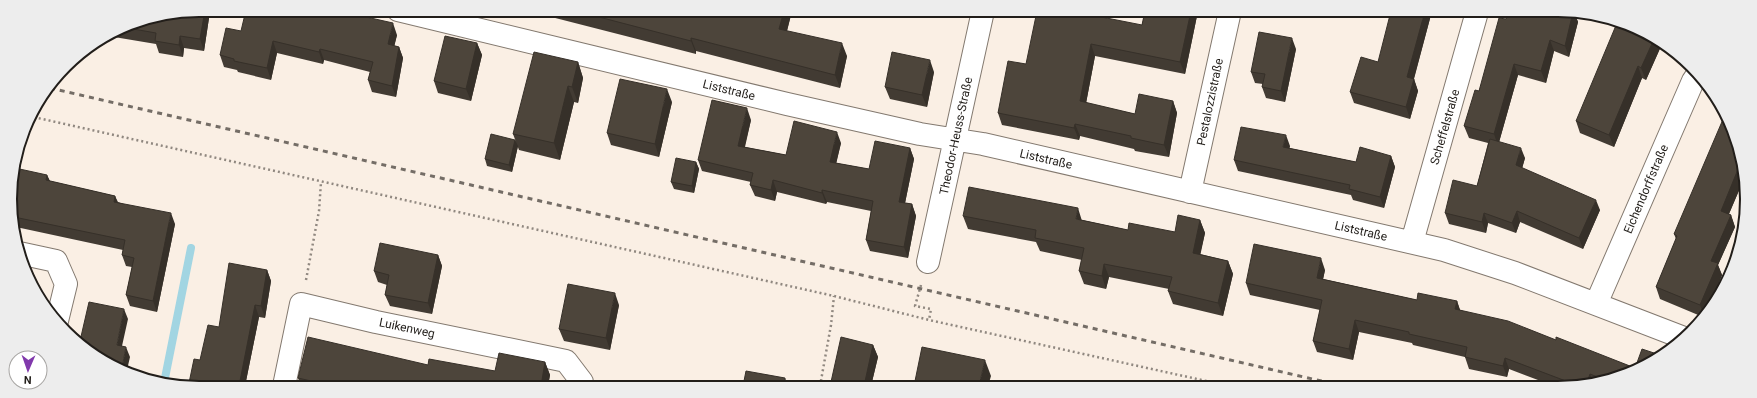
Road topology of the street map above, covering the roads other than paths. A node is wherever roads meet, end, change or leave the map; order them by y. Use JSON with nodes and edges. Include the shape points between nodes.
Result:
{"nodes":[{"id":1,"x":427,"y":17,"type":"edge"},
{"id":2,"x":982,"y":17,"type":"edge"},
{"id":3,"x":1229,"y":17,"type":"edge"},
{"id":4,"x":1476,"y":17,"type":"edge"},
{"id":5,"x":1695,"y":79,"type":"edge"},
{"id":6,"x":956,"y":139,"type":"junction"},
{"id":7,"x":1190,"y":192,"type":"junction"},
{"id":8,"x":1412,"y":242,"type":"junction"},
{"id":9,"x":26,"y":254,"type":"edge"},
{"id":10,"x":928,"y":262,"type":"road end"},
{"id":11,"x":1596,"y":304,"type":"junction"},
{"id":12,"x":59,"y":316,"type":"edge"},
{"id":13,"x":1678,"y":336,"type":"edge"},
{"id":14,"x":285,"y":381,"type":"edge"},
{"id":15,"x":581,"y":381,"type":"edge"}],
"edges":[{"from":1,"to":6,"type":"street","name":"Liststraße","via":[[787,104],[920,134]]},
{"from":2,"to":6,"type":"street","name":"Theodor-Heuss-Straße"},
{"from":3,"to":7,"type":"street","name":"Pestalozzistraße"},
{"from":4,"to":8,"type":"street","name":"Scheffelstraße"},
{"from":5,"to":11,"type":"street","name":"Eichendorffstraße"},
{"from":6,"to":7,"type":"street","name":"Liststraße"},
{"from":6,"to":10,"type":"street","name":"Theodor-Heuss-Straße"},
{"from":7,"to":8,"type":"street","name":"Liststraße"},
{"from":8,"to":11,"type":"street","name":"Liststraße","via":[[1481,261]]},
{"from":9,"to":12,"type":"street","via":[[56,261],[66,284]]},
{"from":11,"to":13,"type":"street","name":"Liststraße"},
{"from":14,"to":15,"type":"street","name":"Luikenweg","via":[[301,304],[566,361]]}]}
